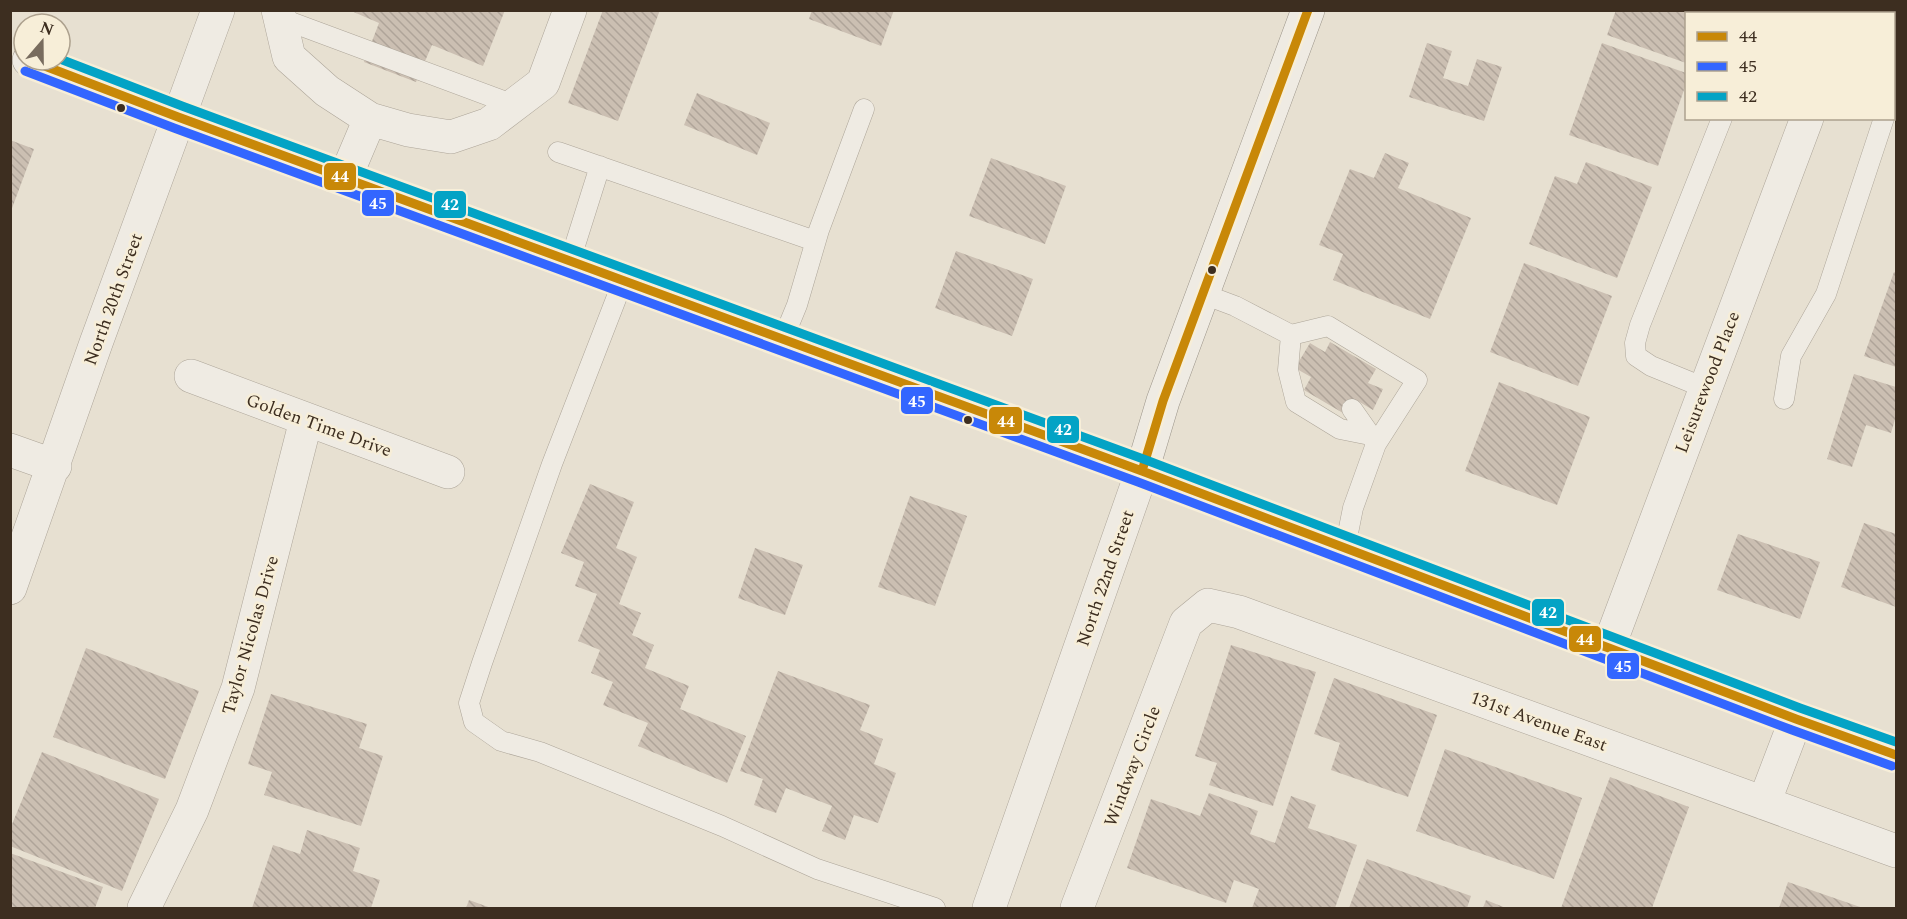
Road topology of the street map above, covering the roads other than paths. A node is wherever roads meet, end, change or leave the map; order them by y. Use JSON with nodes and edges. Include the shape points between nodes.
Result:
{"nodes":[{"id":1,"x":218,"y":10,"type":"edge"},
{"id":2,"x":570,"y":10,"type":"edge"},
{"id":3,"x":1308,"y":10,"type":"edge"},
{"id":4,"x":279,"y":14,"type":"edge"},
{"id":5,"x":60,"y":72,"type":"edge"},
{"id":6,"x":514,"y":105,"type":"junction"},
{"id":7,"x":864,"y":109,"type":"dead end"},
{"id":8,"x":178,"y":117,"type":"junction"},
{"id":9,"x":370,"y":119,"type":"junction"},
{"id":10,"x":1721,"y":120,"type":"edge"},
{"id":11,"x":1806,"y":120,"type":"edge"},
{"id":12,"x":1883,"y":120,"type":"edge"},
{"id":13,"x":558,"y":152,"type":"dead end"},
{"id":14,"x":600,"y":166,"type":"junction"},
{"id":15,"x":345,"y":178,"type":"junction"},
{"id":16,"x":815,"y":241,"type":"junction"},
{"id":17,"x":570,"y":261,"type":"junction"},
{"id":18,"x":623,"y":281,"type":"junction"},
{"id":19,"x":1203,"y":294,"type":"junction"},
{"id":20,"x":1291,"y":335,"type":"junction"},
{"id":21,"x":783,"y":339,"type":"junction"},
{"id":22,"x":1288,"y":370,"type":"junction"},
{"id":23,"x":191,"y":376,"type":"dead end"},
{"id":24,"x":1307,"y":383,"type":"dead end"},
{"id":25,"x":1705,"y":388,"type":"junction"},
{"id":26,"x":1784,"y":399,"type":"dead end"},
{"id":27,"x":1352,"y":409,"type":"dead end"},
{"id":28,"x":306,"y":420,"type":"junction"},
{"id":29,"x":1373,"y":439,"type":"junction"},
{"id":30,"x":10,"y":450,"type":"edge"},
{"id":31,"x":55,"y":466,"type":"junction"},
{"id":32,"x":1142,"y":471,"type":"junction"},
{"id":33,"x":448,"y":472,"type":"dead end"},
{"id":34,"x":1346,"y":548,"type":"junction"},
{"id":35,"x":10,"y":588,"type":"edge"},
{"id":36,"x":1186,"y":623,"type":"joint"},
{"id":37,"x":1609,"y":646,"type":"junction"},
{"id":38,"x":1796,"y":719,"type":"junction"},
{"id":39,"x":1896,"y":755,"type":"edge"},
{"id":40,"x":1764,"y":803,"type":"junction"},
{"id":41,"x":1896,"y":851,"type":"edge"},
{"id":42,"x":1080,"y":908,"type":"edge"},
{"id":43,"x":144,"y":909,"type":"edge"},
{"id":44,"x":934,"y":909,"type":"edge"},
{"id":45,"x":989,"y":909,"type":"edge"}],
"edges":[{"from":1,"to":8,"type":"street","name":"North 20th Street"},
{"from":2,"to":6,"type":"street","via":[[543,83]]},
{"from":3,"to":19,"type":"street","name":"North 22nd Street"},
{"from":4,"to":6,"type":"lane"},
{"from":4,"to":9,"type":"street","via":[[289,57],[327,91]]},
{"from":5,"to":8,"type":"street"},
{"from":6,"to":9,"type":"street","via":[[489,124],[451,137]]},
{"from":7,"to":16,"type":"lane"},
{"from":8,"to":15,"type":"street"},
{"from":8,"to":31,"type":"street","name":"North 20th Street"},
{"from":9,"to":15,"type":"street"},
{"from":10,"to":25,"type":"lane","via":[[1635,344],[1636,356],[1651,366]]},
{"from":11,"to":25,"type":"street","name":"Leisurewood Place"},
{"from":12,"to":26,"type":"lane","via":[[1826,294],[1791,356]]},
{"from":13,"to":14,"type":"lane"},
{"from":14,"to":16,"type":"lane"},
{"from":14,"to":17,"type":"lane"},
{"from":15,"to":17,"type":"street"},
{"from":16,"to":21,"type":"lane"},
{"from":17,"to":18,"type":"street"},
{"from":18,"to":21,"type":"street"},
{"from":18,"to":44,"type":"lane","via":[[552,464],[482,663],[469,703],[474,722],[501,741],[540,752],[817,868]]},
{"from":19,"to":20,"type":"lane"},
{"from":19,"to":32,"type":"street","name":"North 22nd Street"},
{"from":20,"to":22,"type":"lane"},
{"from":20,"to":29,"type":"lane","via":[[1328,326],[1418,380]]},
{"from":21,"to":32,"type":"street"},
{"from":22,"to":24,"type":"lane"},
{"from":22,"to":29,"type":"lane","via":[[1296,402],[1340,429]]},
{"from":23,"to":28,"type":"street","name":"Golden Time Drive"},
{"from":25,"to":37,"type":"street","name":"Leisurewood Place"},
{"from":27,"to":29,"type":"lane"},
{"from":28,"to":33,"type":"street","name":"Golden Time Drive"},
{"from":28,"to":43,"type":"street","name":"Taylor Nicolas Drive","via":[[238,688],[192,810]]},
{"from":29,"to":34,"type":"lane"},
{"from":30,"to":31,"type":"street"},
{"from":31,"to":35,"type":"street","name":"North 20th Street"},
{"from":32,"to":34,"type":"street"},
{"from":32,"to":45,"type":"street","name":"North 22nd Street"},
{"from":34,"to":37,"type":"street"},
{"from":36,"to":40,"type":"street","name":"131st Avenue East","via":[[1208,605],[1239,612]]},
{"from":36,"to":42,"type":"street","name":"Windway Circle"},
{"from":37,"to":38,"type":"street"},
{"from":38,"to":39,"type":"street"},
{"from":38,"to":40,"type":"street"},
{"from":40,"to":41,"type":"street","name":"131st Avenue East"}]}
